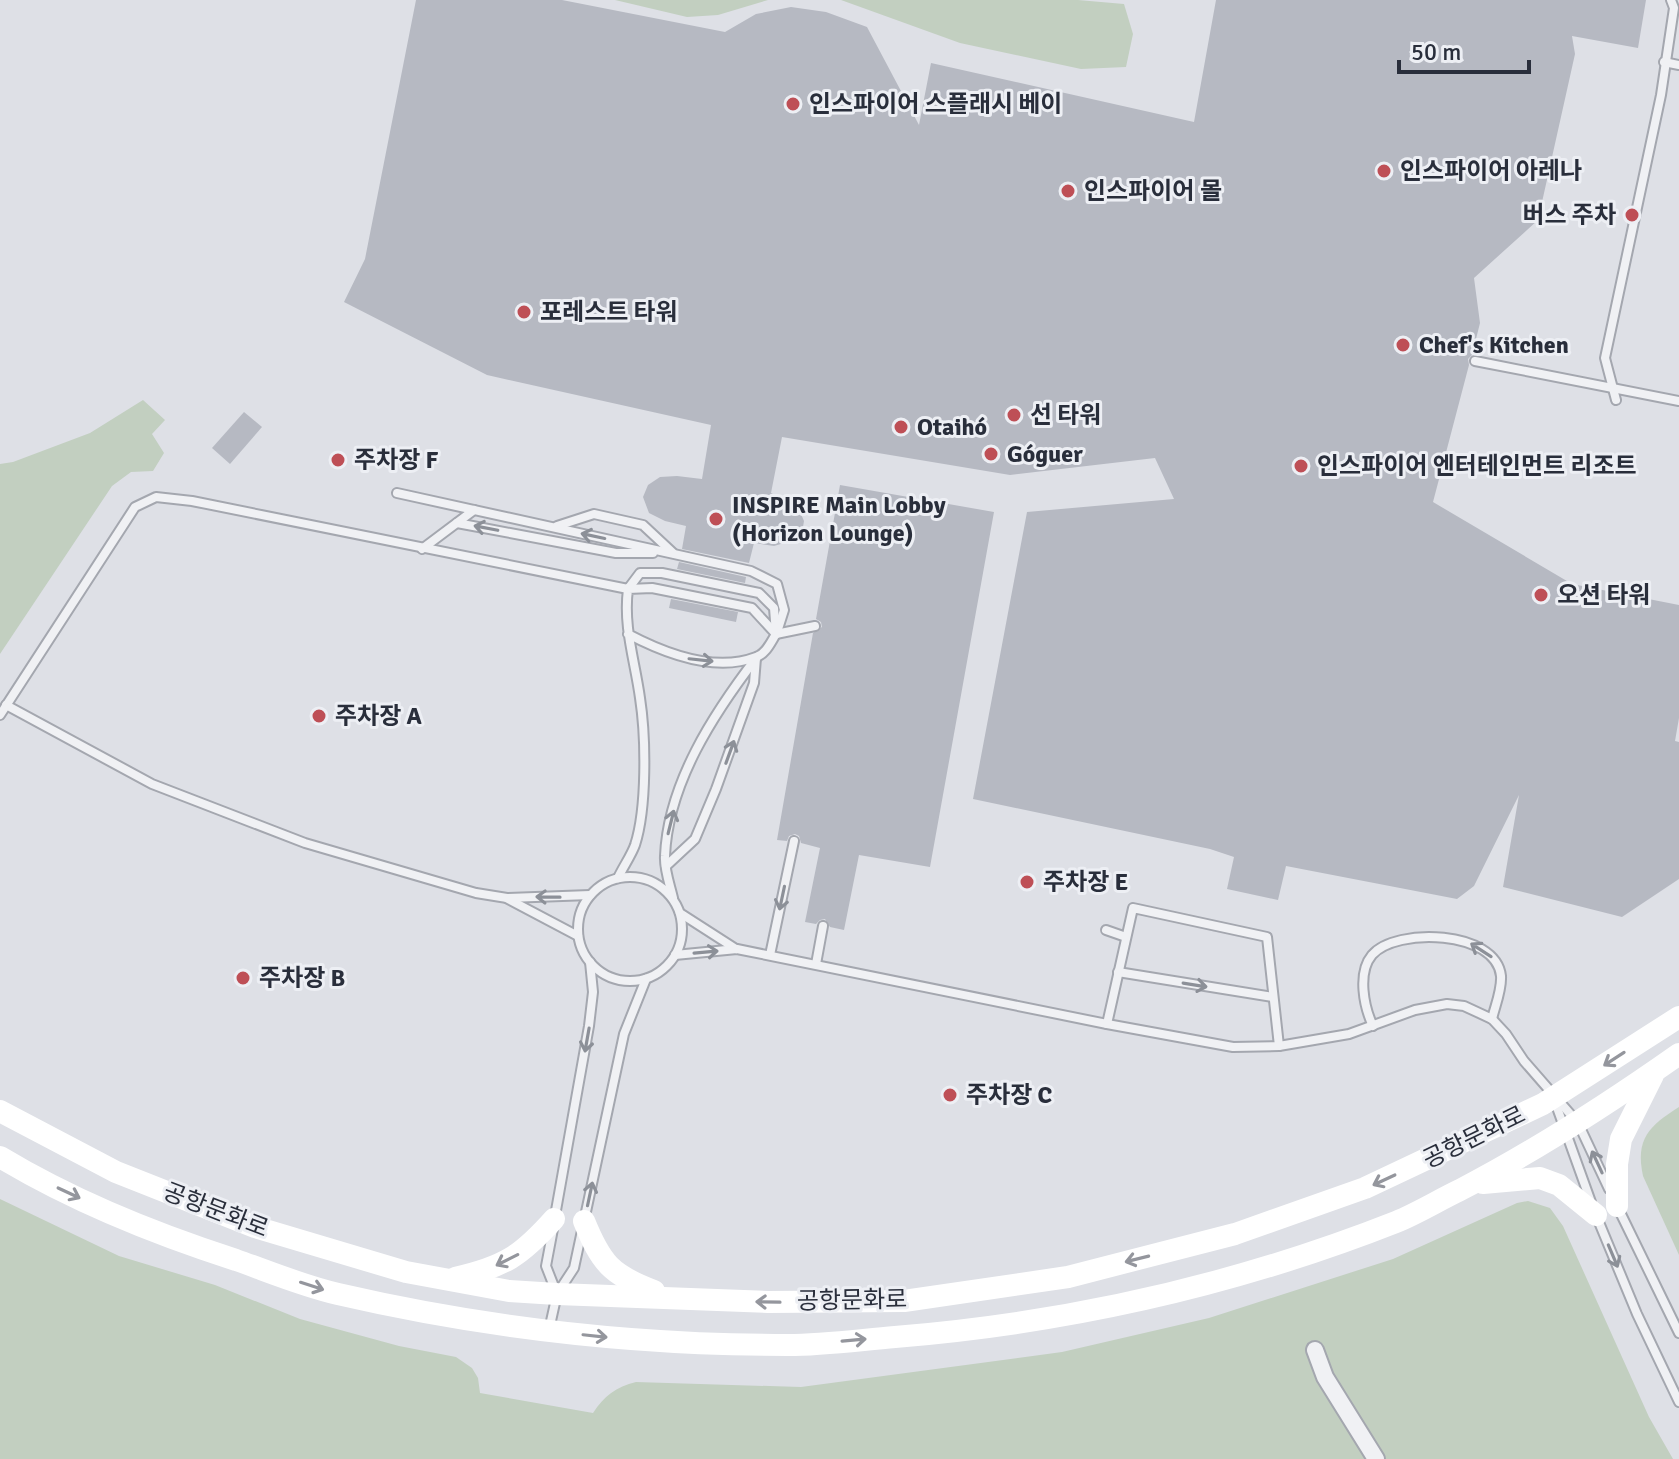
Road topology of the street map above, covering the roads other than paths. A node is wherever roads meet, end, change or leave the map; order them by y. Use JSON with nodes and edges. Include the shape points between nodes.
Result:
{"nodes":[{"id":1,"x":1671,"y":0,"type":"edge"},
{"id":2,"x":1664,"y":62,"type":"junction"},
{"id":3,"x":1679,"y":65,"type":"edge"},
{"id":4,"x":1475,"y":361,"type":"dead end"},
{"id":5,"x":1611,"y":386,"type":"junction"},
{"id":6,"x":1616,"y":400,"type":"dead end"},
{"id":7,"x":1679,"y":401,"type":"edge"},
{"id":8,"x":397,"y":493,"type":"dead end"},
{"id":9,"x":474,"y":510,"type":"junction"},
{"id":10,"x":457,"y":523,"type":"junction"},
{"id":11,"x":553,"y":528,"type":"junction"},
{"id":12,"x":422,"y":549,"type":"junction"},
{"id":13,"x":674,"y":554,"type":"junction"},
{"id":14,"x":628,"y":589,"type":"junction"},
{"id":15,"x":815,"y":626,"type":"dead end"},
{"id":16,"x":628,"y":634,"type":"junction"},
{"id":17,"x":776,"y":634,"type":"junction"},
{"id":18,"x":757,"y":657,"type":"junction"},
{"id":19,"x":6,"y":705,"type":"junction"},
{"id":20,"x":0,"y":715,"type":"edge"},
{"id":21,"x":794,"y":841,"type":"dead end"},
{"id":22,"x":666,"y":866,"type":"junction"},
{"id":23,"x":618,"y":878,"type":"junction"},
{"id":24,"x":590,"y":895,"type":"junction"},
{"id":25,"x":507,"y":898,"type":"junction"},
{"id":26,"x":673,"y":899,"type":"junction"},
{"id":27,"x":680,"y":913,"type":"junction"},
{"id":28,"x":823,"y":926,"type":"dead end"},
{"id":29,"x":1106,"y":930,"type":"dead end"},
{"id":30,"x":578,"y":936,"type":"junction"},
{"id":31,"x":1126,"y":937,"type":"junction"},
{"id":32,"x":737,"y":949,"type":"junction"},
{"id":33,"x":675,"y":955,"type":"junction"},
{"id":34,"x":770,"y":955,"type":"junction"},
{"id":35,"x":590,"y":962,"type":"junction"},
{"id":36,"x":816,"y":964,"type":"junction"},
{"id":37,"x":1118,"y":972,"type":"junction"},
{"id":38,"x":646,"y":979,"type":"junction"},
{"id":39,"x":1273,"y":997,"type":"junction"},
{"id":40,"x":1679,"y":1017,"type":"edge"},
{"id":41,"x":1492,"y":1019,"type":"junction"},
{"id":42,"x":1107,"y":1024,"type":"junction"},
{"id":43,"x":1373,"y":1026,"type":"junction"},
{"id":44,"x":1279,"y":1046,"type":"junction"},
{"id":45,"x":1679,"y":1054,"type":"edge"},
{"id":46,"x":1656,"y":1070,"type":"junction"},
{"id":47,"x":1554,"y":1097,"type":"junction"},
{"id":48,"x":0,"y":1111,"type":"edge"},
{"id":49,"x":1571,"y":1127,"type":"junction"},
{"id":50,"x":0,"y":1157,"type":"edge"},
{"id":51,"x":1470,"y":1184,"type":"junction"},
{"id":52,"x":1617,"y":1206,"type":"junction"},
{"id":53,"x":1596,"y":1215,"type":"junction"},
{"id":54,"x":554,"y":1219,"type":"junction"},
{"id":55,"x":584,"y":1221,"type":"junction"},
{"id":56,"x":447,"y":1279,"type":"junction"},
{"id":57,"x":557,"y":1294,"type":"junction"},
{"id":58,"x":673,"y":1299,"type":"junction"},
{"id":59,"x":549,"y":1331,"type":"junction"},
{"id":60,"x":1679,"y":1333,"type":"edge"},
{"id":61,"x":1315,"y":1350,"type":"dead end"},
{"id":62,"x":1679,"y":1402,"type":"edge"},
{"id":63,"x":1376,"y":1459,"type":"edge"}],
"edges":[{"from":1,"to":2,"type":"lane"},
{"from":2,"to":3,"type":"lane"},
{"from":2,"to":5,"type":"lane","via":[[1605,358]]},
{"from":4,"to":5,"type":"lane"},
{"from":5,"to":6,"type":"lane"},
{"from":5,"to":7,"type":"lane"},
{"from":8,"to":9,"type":"lane"},
{"from":9,"to":10,"type":"lane"},
{"from":9,"to":11,"type":"lane"},
{"from":10,"to":12,"type":"lane"},
{"from":13,"to":10,"type":"lane","one_way":true,"via":[[616,553]]},
{"from":13,"to":11,"type":"lane","one_way":true},
{"from":11,"to":13,"type":"lane","via":[[594,514],[643,525]]},
{"from":12,"to":14,"type":"lane"},
{"from":12,"to":19,"type":"lane","via":[[156,497],[135,507]]},
{"from":13,"to":17,"type":"lane","via":[[751,571],[777,584],[784,610]]},
{"from":14,"to":16,"type":"lane"},
{"from":14,"to":17,"type":"lane","via":[[652,588],[752,608]]},
{"from":14,"to":17,"type":"lane","via":[[640,573],[662,573],[759,593],[774,608]]},
{"from":15,"to":17,"type":"lane"},
{"from":16,"to":18,"type":"lane","one_way":true,"via":[[663,653],[696,661]]},
{"from":16,"to":23,"type":"lane","via":[[641,700],[643,765],[635,845]]},
{"from":17,"to":18,"type":"lane"},
{"from":22,"to":18,"type":"lane","one_way":true,"via":[[695,839],[706,814],[754,683]]},
{"from":22,"to":18,"type":"lane","one_way":true,"via":[[668,825],[686,773],[721,704]]},
{"from":19,"to":20,"type":"lane"},
{"from":19,"to":25,"type":"lane","via":[[152,784],[200,803],[305,843]]},
{"from":21,"to":34,"type":"lane","one_way":true},
{"from":22,"to":26,"type":"lane"},
{"from":23,"to":24,"type":"lane"},
{"from":23,"to":26,"type":"lane","via":[[649,880]]},
{"from":24,"to":25,"type":"lane","one_way":true},
{"from":24,"to":30,"type":"lane","via":[[582,907]]},
{"from":25,"to":30,"type":"lane"},
{"from":26,"to":27,"type":"lane"},
{"from":27,"to":32,"type":"lane"},
{"from":27,"to":33,"type":"lane","via":[[683,927]]},
{"from":28,"to":36,"type":"lane"},
{"from":29,"to":31,"type":"lane"},
{"from":30,"to":35,"type":"lane"},
{"from":31,"to":37,"type":"lane"},
{"from":31,"to":39,"type":"lane","via":[[1133,908],[1267,937]]},
{"from":33,"to":32,"type":"lane","one_way":true},
{"from":32,"to":34,"type":"lane"},
{"from":33,"to":38,"type":"lane"},
{"from":34,"to":36,"type":"lane"},
{"from":35,"to":38,"type":"lane","via":[[616,979]]},
{"from":35,"to":54,"type":"lane","one_way":true,"via":[[589,1026]]},
{"from":36,"to":42,"type":"lane"},
{"from":37,"to":39,"type":"lane","one_way":true},
{"from":37,"to":42,"type":"lane"},
{"from":55,"to":38,"type":"lane","one_way":true,"via":[[624,1034]]},
{"from":39,"to":44,"type":"lane"},
{"from":40,"to":47,"type":"street","name":"공항문화로","one_way":true},
{"from":41,"to":43,"type":"lane","via":[[1447,1004]]},
{"from":41,"to":43,"type":"lane","one_way":true,"via":[[1501,975],[1491,955],[1443,936],[1413,938],[1372,955],[1365,970],[1365,1009]]},
{"from":41,"to":47,"type":"lane"},
{"from":42,"to":44,"type":"lane","via":[[1233,1047]]},
{"from":43,"to":44,"type":"lane"},
{"from":45,"to":46,"type":"street","name":"공항문화로"},
{"from":46,"to":49,"type":"street","name":"공항문화로"},
{"from":46,"to":52,"type":"street","via":[[1621,1139]]},
{"from":47,"to":49,"type":"lane"},
{"from":47,"to":49,"type":"lane"},
{"from":47,"to":58,"type":"street","name":"공항문화로","one_way":true,"via":[[1365,1188],[1235,1234],[1068,1277],[904,1301]]},
{"from":48,"to":56,"type":"street","name":"공항문화로","via":[[116,1172],[255,1227]]},
{"from":49,"to":51,"type":"street","name":"공항문화로"},
{"from":52,"to":49,"type":"lane","one_way":true},
{"from":49,"to":53,"type":"lane"},
{"from":50,"to":59,"type":"street","name":"공항문화로","one_way":true,"via":[[166,1237],[335,1293]]},
{"from":51,"to":53,"type":"street","via":[[1540,1178],[1559,1185]]},
{"from":59,"to":51,"type":"street","name":"공항문화로","one_way":true,"via":[[651,1341],[792,1345],[957,1332],[1083,1314],[1236,1277],[1399,1221]]},
{"from":52,"to":60,"type":"lane"},
{"from":53,"to":62,"type":"lane","one_way":true},
{"from":54,"to":56,"type":"street","one_way":true,"via":[[514,1258]]},
{"from":54,"to":57,"type":"lane","via":[[546,1266]]},
{"from":55,"to":57,"type":"lane","via":[[574,1268]]},
{"from":55,"to":58,"type":"street","via":[[608,1268]]},
{"from":56,"to":57,"type":"street","name":"공항문화로"},
{"from":57,"to":58,"type":"street","name":"공항문화로"},
{"from":57,"to":59,"type":"lane"},
{"from":61,"to":63,"type":"street","via":[[1325,1377]]}]}
